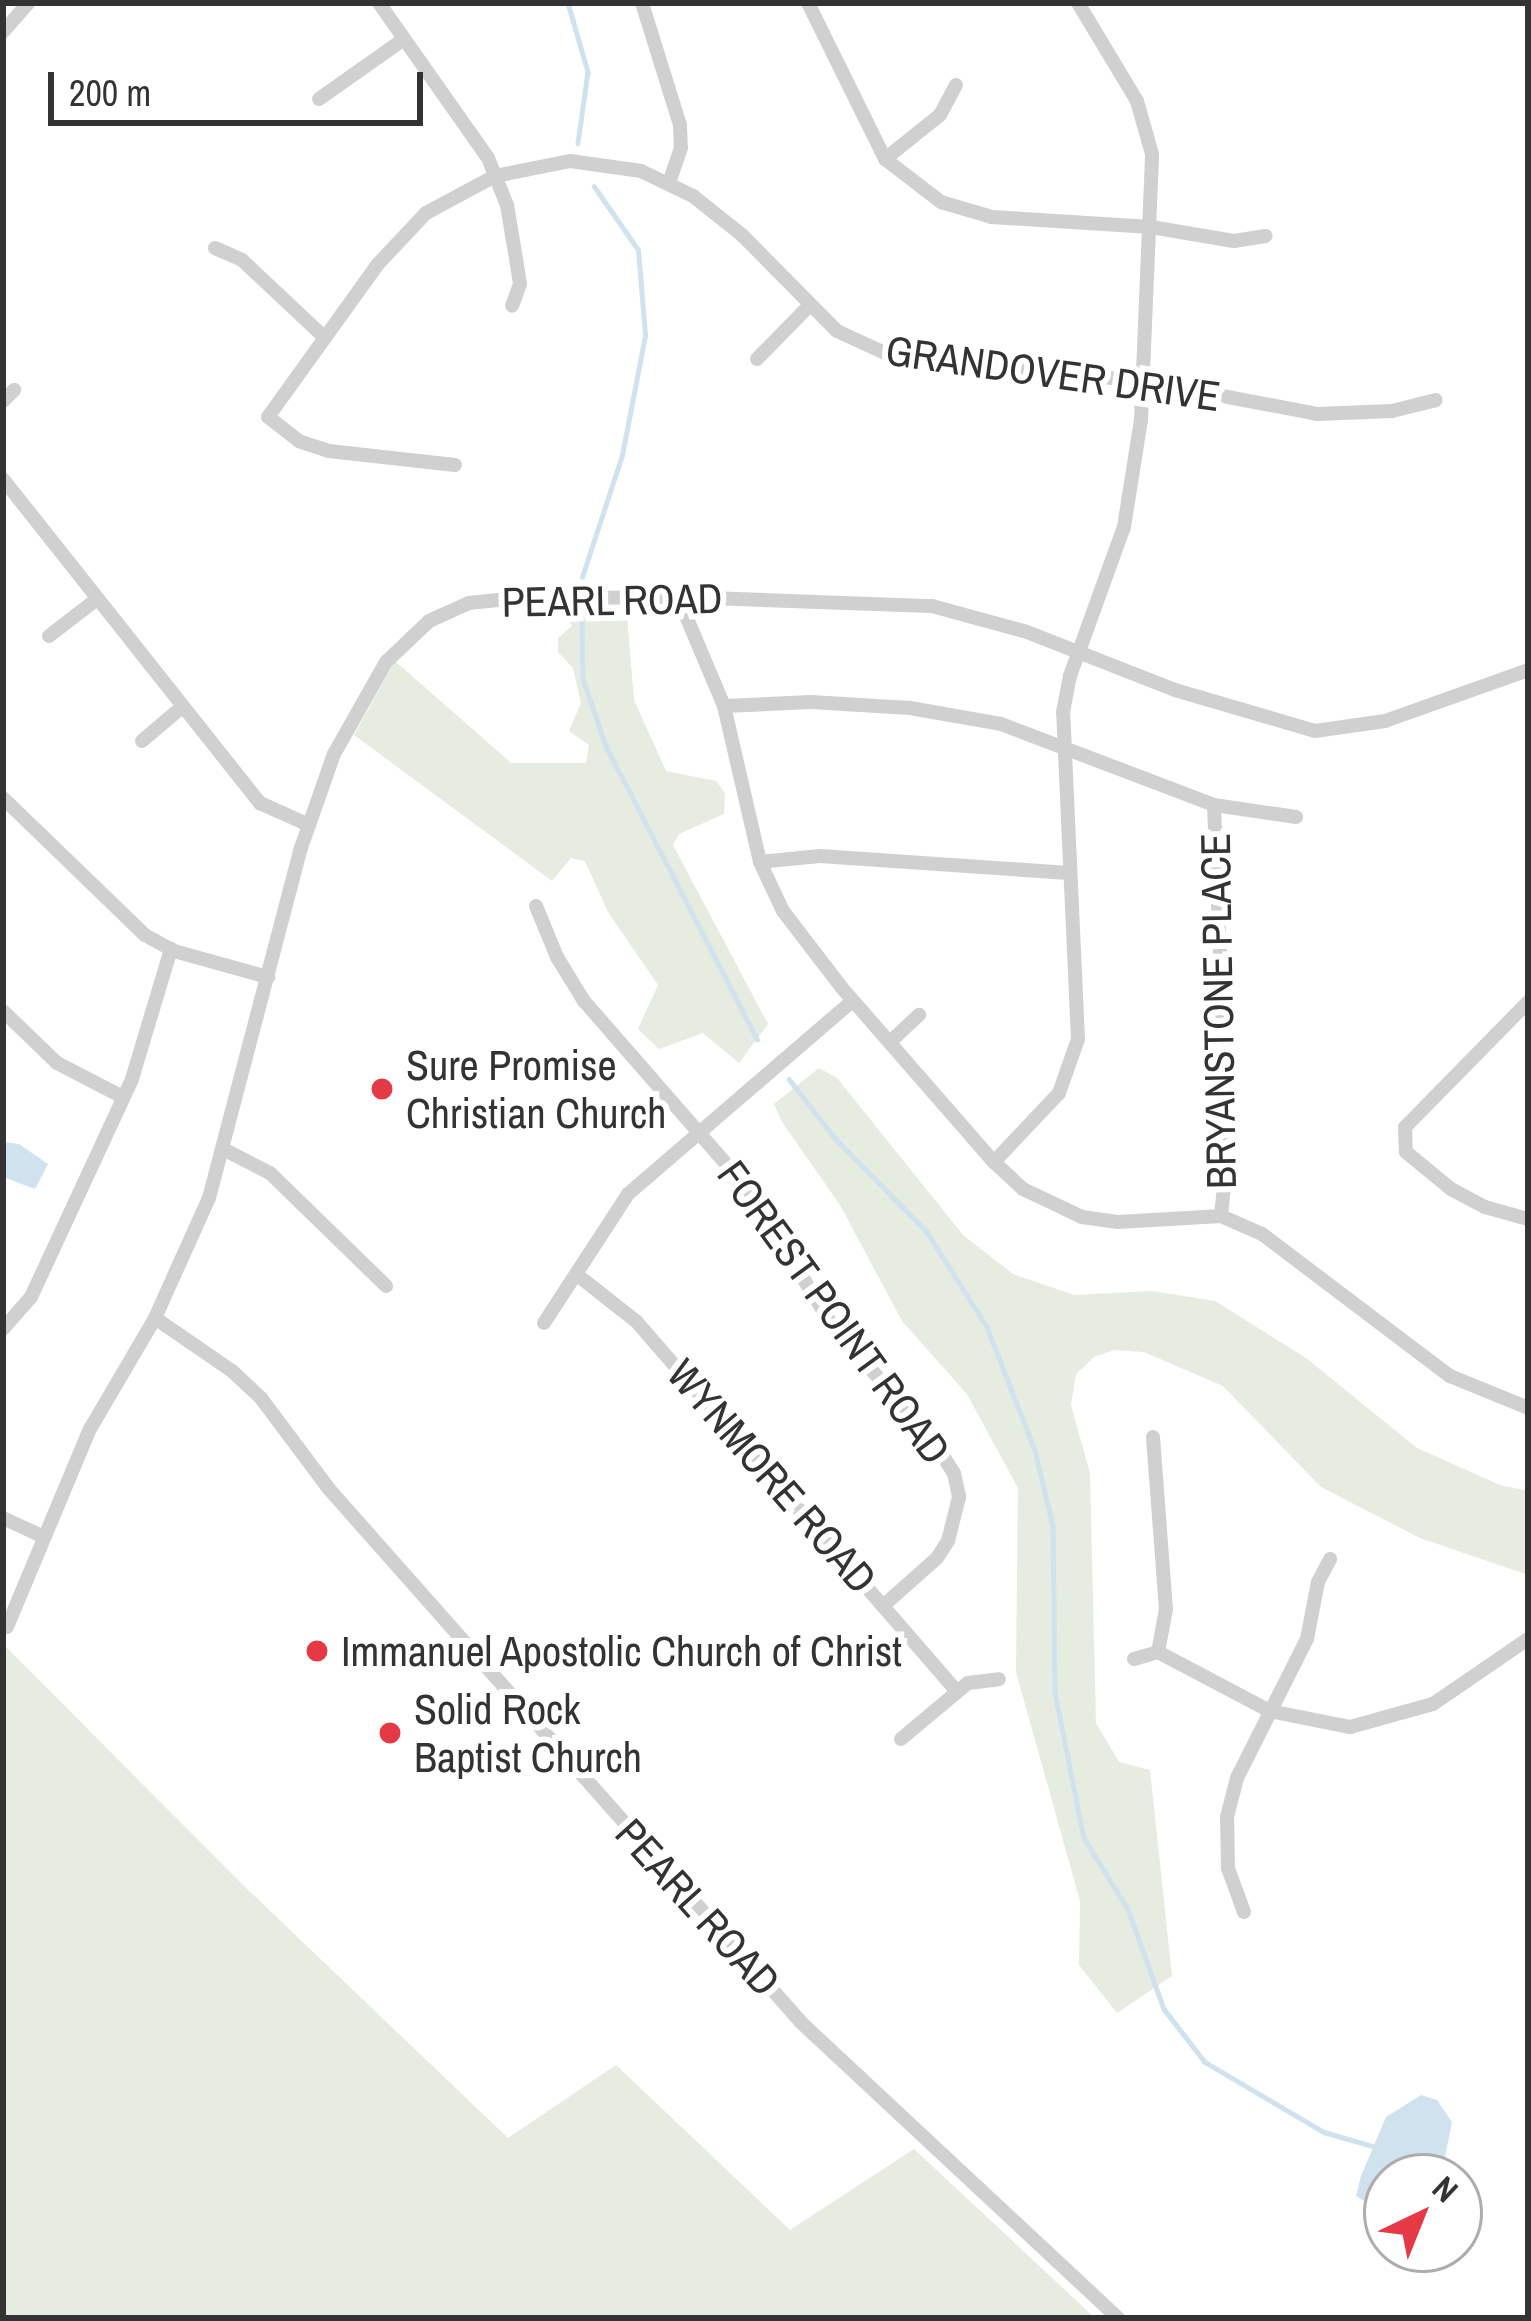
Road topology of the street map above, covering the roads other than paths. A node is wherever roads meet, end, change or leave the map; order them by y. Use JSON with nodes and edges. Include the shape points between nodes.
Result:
{"nodes":[{"id":1,"x":28,"y":3,"type":"edge"},
{"id":2,"x":379,"y":3,"type":"edge"},
{"id":3,"x":642,"y":3,"type":"edge"},
{"id":4,"x":808,"y":3,"type":"edge"},
{"id":5,"x":1078,"y":3,"type":"edge"},
{"id":6,"x":3,"y":32,"type":"edge"},
{"id":7,"x":404,"y":39,"type":"junction"},
{"id":8,"x":956,"y":85,"type":"dead end"},
{"id":9,"x":319,"y":99,"type":"dead end"},
{"id":10,"x":885,"y":159,"type":"junction"},
{"id":11,"x":495,"y":176,"type":"junction"},
{"id":12,"x":669,"y":183,"type":"junction"},
{"id":13,"x":1150,"y":227,"type":"junction"},
{"id":14,"x":1266,"y":236,"type":"dead end"},
{"id":15,"x":215,"y":248,"type":"dead end"},
{"id":16,"x":512,"y":306,"type":"dead end"},
{"id":17,"x":808,"y":307,"type":"junction"},
{"id":18,"x":322,"y":336,"type":"junction"},
{"id":19,"x":757,"y":359,"type":"dead end"},
{"id":20,"x":1143,"y":381,"type":"junction"},
{"id":21,"x":1436,"y":400,"type":"dead end"},
{"id":22,"x":455,"y":465,"type":"dead end"},
{"id":23,"x":3,"y":479,"type":"edge"},
{"id":24,"x":678,"y":597,"type":"junction"},
{"id":25,"x":97,"y":598,"type":"junction"},
{"id":26,"x":50,"y":636,"type":"dead end"},
{"id":27,"x":1079,"y":650,"type":"junction"},
{"id":28,"x":1528,"y":670,"type":"edge"},
{"id":29,"x":724,"y":706,"type":"junction"},
{"id":30,"x":182,"y":707,"type":"junction"},
{"id":31,"x":142,"y":741,"type":"dead end"},
{"id":32,"x":1063,"y":744,"type":"junction"},
{"id":33,"x":3,"y":798,"type":"edge"},
{"id":34,"x":1214,"y":806,"type":"junction"},
{"id":35,"x":1296,"y":817,"type":"dead end"},
{"id":36,"x":309,"y":825,"type":"junction"},
{"id":37,"x":760,"y":862,"type":"junction"},
{"id":38,"x":1068,"y":874,"type":"junction"},
{"id":39,"x":536,"y":906,"type":"dead end"},
{"id":40,"x":171,"y":949,"type":"junction"},
{"id":41,"x":268,"y":977,"type":"junction"},
{"id":42,"x":852,"y":1000,"type":"junction"},
{"id":43,"x":1528,"y":1002,"type":"edge"},
{"id":44,"x":3,"y":1011,"type":"edge"},
{"id":45,"x":919,"y":1016,"type":"dead end"},
{"id":46,"x":890,"y":1042,"type":"junction"},
{"id":47,"x":123,"y":1097,"type":"junction"},
{"id":48,"x":698,"y":1130,"type":"junction"},
{"id":49,"x":223,"y":1150,"type":"junction"},
{"id":50,"x":994,"y":1162,"type":"junction"},
{"id":51,"x":1221,"y":1216,"type":"junction"},
{"id":52,"x":1528,"y":1219,"type":"edge"},
{"id":53,"x":575,"y":1274,"type":"junction"},
{"id":54,"x":386,"y":1286,"type":"dead end"},
{"id":55,"x":155,"y":1318,"type":"junction"},
{"id":56,"x":544,"y":1323,"type":"dead end"},
{"id":57,"x":4,"y":1327,"type":"edge"},
{"id":58,"x":1528,"y":1408,"type":"edge"},
{"id":59,"x":1153,"y":1437,"type":"dead end"},
{"id":60,"x":3,"y":1518,"type":"edge"},
{"id":61,"x":44,"y":1537,"type":"junction"},
{"id":62,"x":1330,"y":1559,"type":"dead end"},
{"id":63,"x":884,"y":1605,"type":"junction"},
{"id":64,"x":7,"y":1627,"type":"dead end"},
{"id":65,"x":1528,"y":1639,"type":"edge"},
{"id":66,"x":1158,"y":1652,"type":"junction"},
{"id":67,"x":1134,"y":1659,"type":"dead end"},
{"id":68,"x":999,"y":1679,"type":"dead end"},
{"id":69,"x":957,"y":1690,"type":"junction"},
{"id":70,"x":1270,"y":1711,"type":"junction"},
{"id":71,"x":901,"y":1739,"type":"dead end"},
{"id":72,"x":1244,"y":1912,"type":"dead end"},
{"id":73,"x":1118,"y":2318,"type":"edge"}],
"edges":[{"from":1,"to":6,"type":"street"},
{"from":2,"to":7,"type":"street"},
{"from":3,"to":12,"type":"street","via":[[680,124]]},
{"from":4,"to":10,"type":"street"},
{"from":5,"to":13,"type":"street","via":[[1148,130]]},
{"from":7,"to":9,"type":"street"},
{"from":7,"to":11,"type":"street","via":[[482,144]]},
{"from":8,"to":10,"type":"street","via":[[940,115]]},
{"from":10,"to":13,"type":"street","via":[[919,190],[963,211]]},
{"from":11,"to":12,"type":"street","name":"GRANDOVER DRIVE","via":[[604,162]]},
{"from":11,"to":16,"type":"street","via":[[520,284]]},
{"from":11,"to":18,"type":"street","name":"GRANDOVER DRIVE","via":[[426,213]]},
{"from":12,"to":17,"type":"street","name":"GRANDOVER DRIVE","via":[[742,235]]},
{"from":13,"to":14,"type":"street","via":[[1234,241]]},
{"from":13,"to":20,"type":"street"},
{"from":15,"to":18,"type":"street","via":[[242,260]]},
{"from":17,"to":19,"type":"street"},
{"from":17,"to":20,"type":"street","name":"GRANDOVER DRIVE","via":[[837,331],[898,359]]},
{"from":18,"to":22,"type":"street","name":"GRANDOVER DRIVE","via":[[268,417],[329,451]]},
{"from":20,"to":21,"type":"street","name":"GRANDOVER DRIVE","via":[[1317,414]]},
{"from":20,"to":27,"type":"street","via":[[1132,493]]},
{"from":23,"to":25,"type":"street"},
{"from":24,"to":27,"type":"street","name":"PEARL ROAD","via":[[932,606]]},
{"from":24,"to":29,"type":"street"},
{"from":24,"to":36,"type":"street","name":"PEARL ROAD","via":[[470,603],[429,621],[406,638],[361,700]]},
{"from":25,"to":26,"type":"street"},
{"from":25,"to":30,"type":"street"},
{"from":27,"to":28,"type":"street","name":"PEARL ROAD","via":[[1315,731],[1385,721]]},
{"from":27,"to":32,"type":"street"},
{"from":29,"to":32,"type":"street","via":[[910,708]]},
{"from":29,"to":37,"type":"street"},
{"from":30,"to":31,"type":"street"},
{"from":30,"to":36,"type":"street","via":[[260,802]]},
{"from":32,"to":34,"type":"street"},
{"from":32,"to":38,"type":"street"},
{"from":33,"to":40,"type":"street","via":[[122,916]]},
{"from":34,"to":35,"type":"street"},
{"from":34,"to":51,"type":"street","name":"BRYANSTONE PLACE","via":[[1228,1149]]},
{"from":36,"to":41,"type":"street","name":"PEARL ROAD"},
{"from":37,"to":38,"type":"street","via":[[820,856]]},
{"from":37,"to":42,"type":"street","via":[[801,939]]},
{"from":38,"to":50,"type":"street","via":[[1078,1039],[1059,1093]]},
{"from":39,"to":48,"type":"street","name":"FOREST POINT ROAD","via":[[584,1001]]},
{"from":40,"to":41,"type":"street"},
{"from":40,"to":47,"type":"street"},
{"from":41,"to":49,"type":"street","name":"PEARL ROAD"},
{"from":42,"to":46,"type":"street"},
{"from":42,"to":48,"type":"street"},
{"from":43,"to":52,"type":"street","via":[[1405,1127],[1406,1152],[1451,1189]]},
{"from":44,"to":47,"type":"street","via":[[57,1063]]},
{"from":45,"to":46,"type":"street"},
{"from":46,"to":50,"type":"street"},
{"from":47,"to":57,"type":"street","via":[[32,1297]]},
{"from":48,"to":53,"type":"street","via":[[620,1204]]},
{"from":48,"to":63,"type":"street","name":"FOREST POINT ROAD","via":[[748,1189],[832,1325],[954,1473],[959,1497],[948,1541]]},
{"from":49,"to":54,"type":"street","via":[[270,1173]]},
{"from":49,"to":55,"type":"street","name":"PEARL ROAD"},
{"from":50,"to":51,"type":"street","via":[[1023,1189],[1082,1217]]},
{"from":51,"to":58,"type":"street","via":[[1289,1252],[1450,1376]]},
{"from":53,"to":56,"type":"street"},
{"from":53,"to":63,"type":"street","name":"WYNMORE ROAD","via":[[636,1321]]},
{"from":55,"to":61,"type":"street","name":"PEARL ROAD","via":[[90,1429]]},
{"from":55,"to":73,"type":"street","name":"PEARL ROAD","via":[[261,1398],[329,1490],[800,2021]]},
{"from":59,"to":66,"type":"street","via":[[1166,1609]]},
{"from":60,"to":61,"type":"street"},
{"from":61,"to":64,"type":"street","name":"PEARL ROAD"},
{"from":62,"to":70,"type":"street","via":[[1307,1639]]},
{"from":63,"to":69,"type":"street","name":"WYNMORE ROAD"},
{"from":65,"to":70,"type":"street","via":[[1408,1715],[1350,1727]]},
{"from":66,"to":67,"type":"street"},
{"from":66,"to":70,"type":"street"},
{"from":68,"to":69,"type":"street"},
{"from":69,"to":71,"type":"street"},
{"from":70,"to":72,"type":"street","via":[[1227,1817],[1228,1868]]}]}
